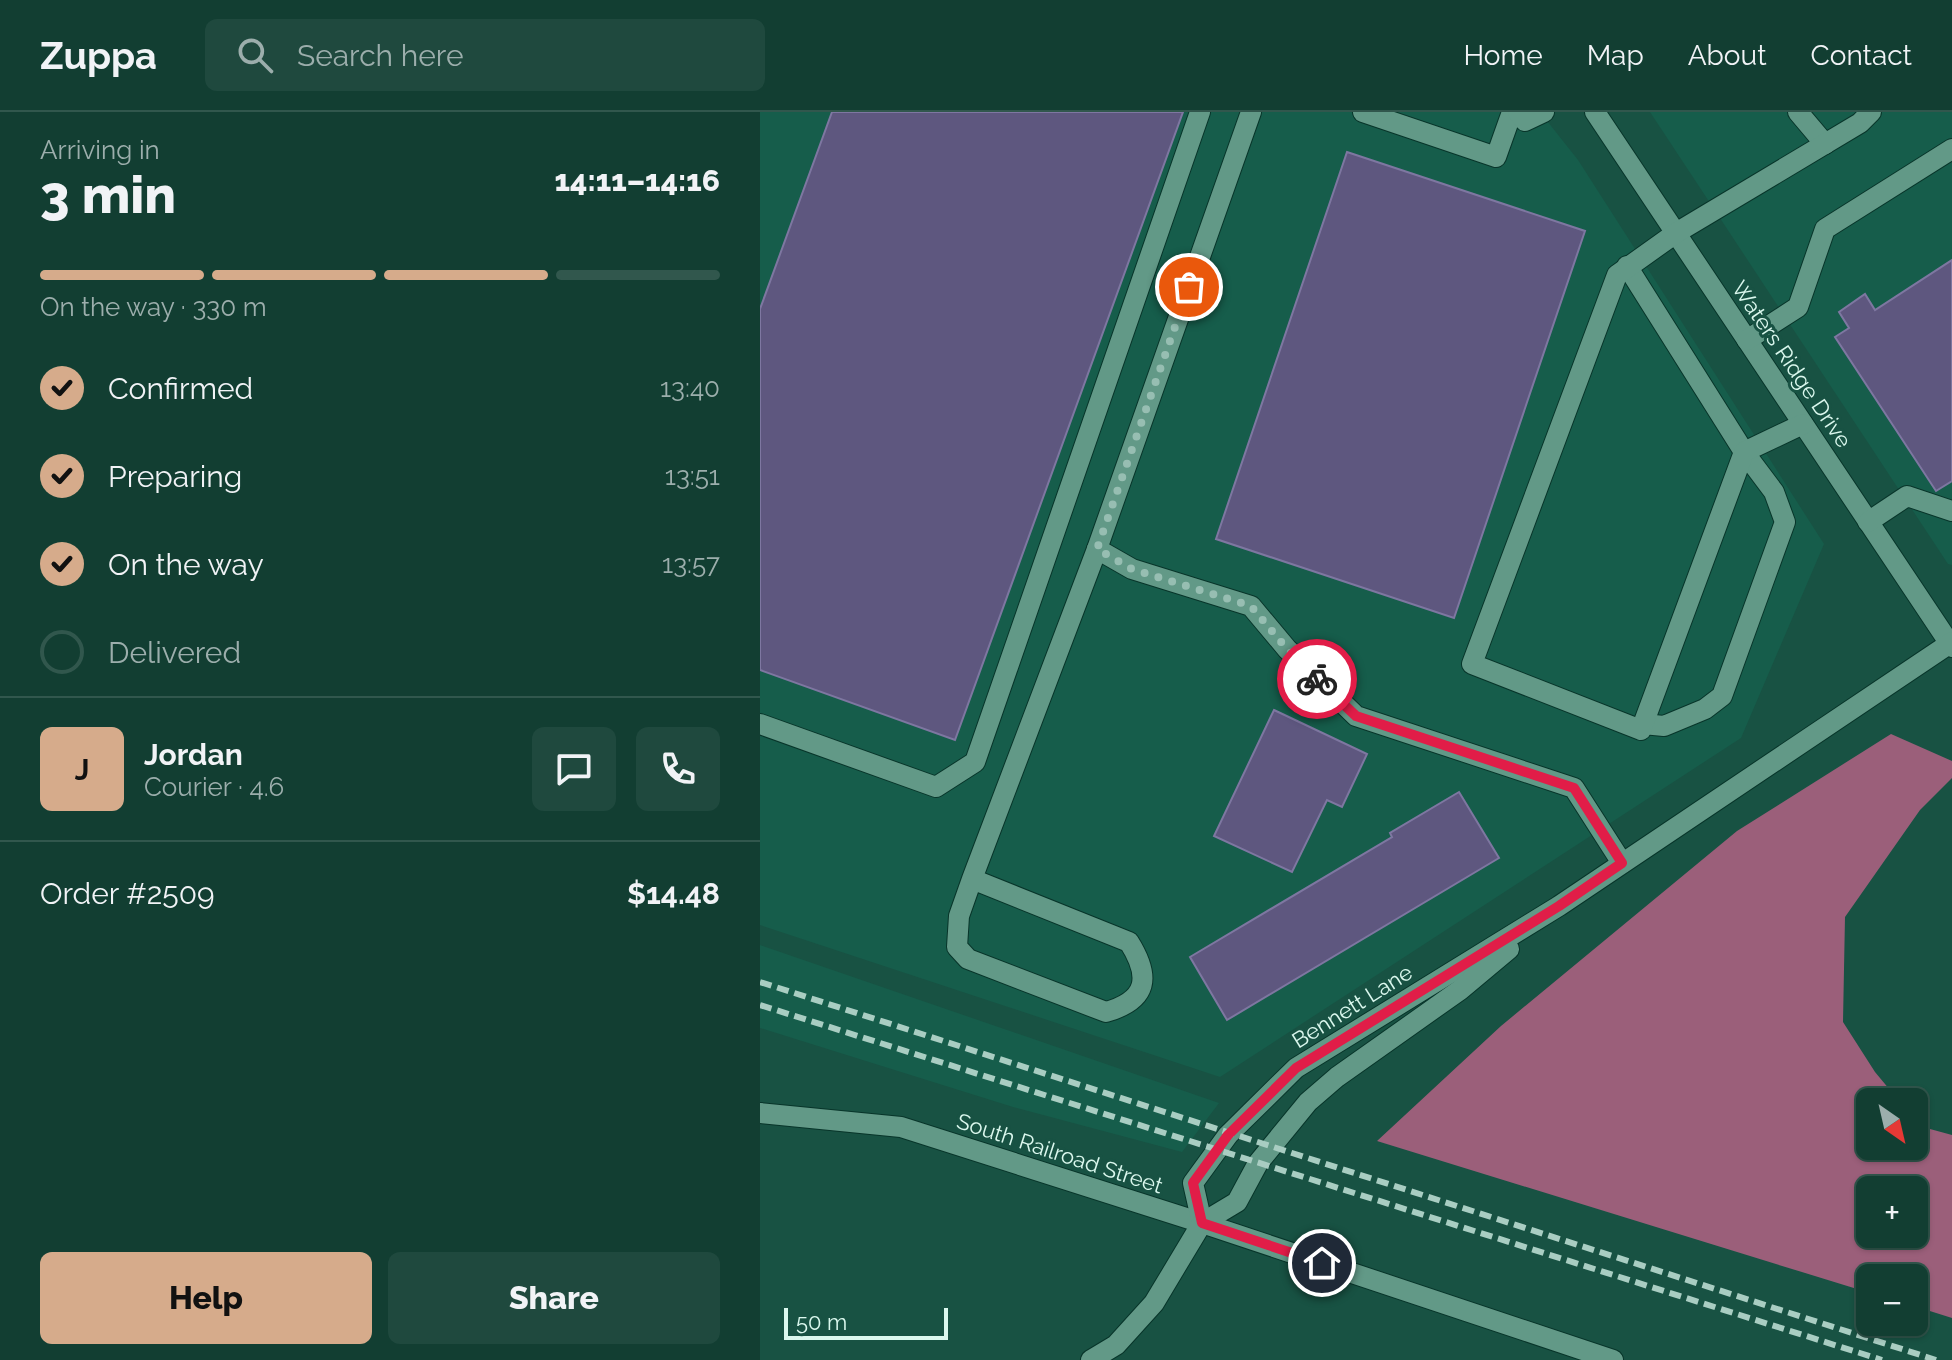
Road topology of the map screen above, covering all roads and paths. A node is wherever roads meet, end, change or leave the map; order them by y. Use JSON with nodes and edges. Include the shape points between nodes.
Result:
{"nodes":[{"id":1,"x":1200,"y":112,"type":"edge"},
{"id":2,"x":1251,"y":112,"type":"edge"},
{"id":3,"x":1363,"y":112,"type":"edge"},
{"id":4,"x":1515,"y":112,"type":"edge"},
{"id":5,"x":1544,"y":112,"type":"edge"},
{"id":6,"x":1595,"y":112,"type":"edge"},
{"id":7,"x":1798,"y":112,"type":"edge"},
{"id":8,"x":1871,"y":112,"type":"edge"},
{"id":9,"x":1825,"y":144,"type":"junction"},
{"id":10,"x":1952,"y":149,"type":"edge"},
{"id":11,"x":1676,"y":233,"type":"junction"},
{"id":12,"x":1627,"y":266,"type":"junction"},
{"id":13,"x":1747,"y":340,"type":"junction"},
{"id":14,"x":1803,"y":424,"type":"junction"},
{"id":15,"x":1744,"y":452,"type":"junction"},
{"id":16,"x":1952,"y":511,"type":"edge"},
{"id":17,"x":1868,"y":522,"type":"junction"},
{"id":18,"x":1097,"y":549,"type":"junction"},
{"id":19,"x":1951,"y":644,"type":"edge"},
{"id":20,"x":760,"y":724,"type":"edge"},
{"id":21,"x":1643,"y":724,"type":"junction"},
{"id":22,"x":1622,"y":863,"type":"junction"},
{"id":23,"x":972,"y":879,"type":"junction"},
{"id":24,"x":1559,"y":906,"type":"junction"},
{"id":25,"x":760,"y":1113,"type":"edge"},
{"id":26,"x":1202,"y":1223,"type":"junction"},
{"id":27,"x":1091,"y":1360,"type":"edge"},
{"id":28,"x":1613,"y":1360,"type":"edge"}],
"edges":[{"from":1,"to":20,"type":"street","via":[[975,762],[936,787]]},
{"from":2,"to":18,"type":"street"},
{"from":3,"to":4,"type":"street","via":[[1496,157]]},
{"from":4,"to":5,"type":"street","via":[[1525,121]]},
{"from":6,"to":11,"type":"street","name":"Waters Ridge Drive"},
{"from":7,"to":9,"type":"street"},
{"from":8,"to":9,"type":"street"},
{"from":9,"to":11,"type":"street"},
{"from":10,"to":13,"type":"street","via":[[1825,229],[1798,307]]},
{"from":11,"to":12,"type":"street"},
{"from":11,"to":13,"type":"street","name":"Waters Ridge Drive"},
{"from":12,"to":15,"type":"street"},
{"from":12,"to":21,"type":"street","via":[[1617,275],[1472,664],[1641,730]]},
{"from":13,"to":14,"type":"street","name":"Waters Ridge Drive"},
{"from":14,"to":15,"type":"street"},
{"from":14,"to":17,"type":"street","name":"Waters Ridge Drive"},
{"from":15,"to":21,"type":"street"},
{"from":15,"to":21,"type":"street","via":[[1774,492],[1785,522],[1722,696],[1664,726]]},
{"from":16,"to":17,"type":"street","via":[[1907,496]]},
{"from":17,"to":19,"type":"street","name":"Waters Ridge Drive"},
{"from":18,"to":22,"type":"street","via":[[1132,569],[1251,606],[1356,716],[1574,788]]},
{"from":18,"to":23,"type":"street"},
{"from":19,"to":22,"type":"street","name":"Bennett Lane"},
{"from":22,"to":24,"type":"street","name":"Bennett Lane"},
{"from":23,"to":23,"type":"street","via":[[959,916],[957,947],[968,959],[1106,1012],[1125,1007],[1141,992],[1145,971],[1129,942]]},
{"from":24,"to":26,"type":"street","name":"Bennett Lane","via":[[1460,990],[1308,1102],[1258,1163],[1237,1202]]},
{"from":24,"to":26,"type":"street","name":"Bennett Lane","via":[[1296,1068],[1228,1135],[1193,1183]]},
{"from":25,"to":26,"type":"street","name":"South Railroad Street","via":[[901,1127]]},
{"from":26,"to":27,"type":"street","name":"Bennett Lane","via":[[1154,1303],[1116,1345]]},
{"from":26,"to":28,"type":"street","name":"South Railroad Street"}]}
